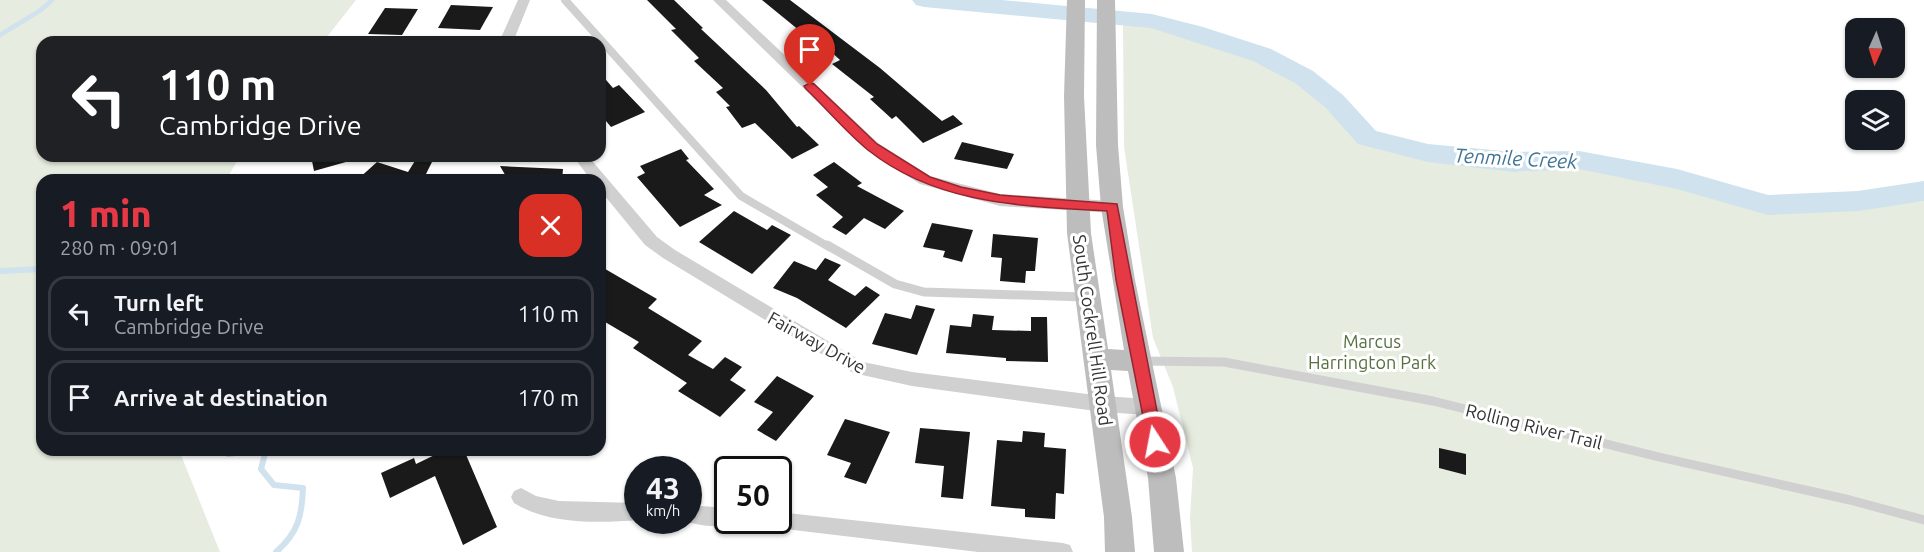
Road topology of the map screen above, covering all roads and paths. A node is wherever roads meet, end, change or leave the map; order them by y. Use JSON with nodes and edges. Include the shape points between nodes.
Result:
{"nodes":[{"id":1,"x":524,"y":0,"type":"edge"},
{"id":2,"x":565,"y":0,"type":"edge"},
{"id":3,"x":719,"y":0,"type":"edge"},
{"id":4,"x":1076,"y":0,"type":"edge"},
{"id":5,"x":1106,"y":0,"type":"edge"},
{"id":6,"x":508,"y":36,"type":"edge"},
{"id":7,"x":597,"y":36,"type":"edge"},
{"id":8,"x":606,"y":46,"type":"edge"},
{"id":9,"x":585,"y":162,"type":"edge"},
{"id":10,"x":595,"y":174,"type":"edge"},
{"id":11,"x":606,"y":187,"type":"edge"},
{"id":12,"x":1077,"y":205,"type":"junction"},
{"id":13,"x":1113,"y":207,"type":"junction"},
{"id":14,"x":1088,"y":298,"type":"junction"},
{"id":15,"x":1097,"y":359,"type":"junction"},
{"id":16,"x":1140,"y":361,"type":"junction"},
{"id":17,"x":1103,"y":404,"type":"junction"},
{"id":18,"x":1148,"y":407,"type":"junction"},
{"id":19,"x":521,"y":497,"type":"dead end"},
{"id":20,"x":624,"y":512,"type":"edge"},
{"id":21,"x":1924,"y":520,"type":"edge"},
{"id":22,"x":792,"y":523,"type":"edge"},
{"id":23,"x":1063,"y":552,"type":"edge"},
{"id":24,"x":1120,"y":552,"type":"edge"},
{"id":25,"x":1169,"y":552,"type":"edge"}],
"edges":[{"from":1,"to":6,"type":"street"},
{"from":2,"to":7,"type":"lane"},
{"from":3,"to":12,"type":"street","via":[[873,147],[916,175],[1000,200]]},
{"from":4,"to":12,"type":"main road","name":"South Cockrell Hill Road"},
{"from":5,"to":13,"type":"main road","name":"South Cockrell Hill Road","via":[[1107,145]]},
{"from":8,"to":14,"type":"lane","via":[[741,196],[895,284],[924,292]]},
{"from":9,"to":10,"type":"street","name":"Fairway Drive"},
{"from":11,"to":17,"type":"street","name":"Fairway Drive","via":[[651,241],[669,254],[859,368],[912,379]]},
{"from":12,"to":13,"type":"street"},
{"from":12,"to":14,"type":"main road","name":"South Cockrell Hill Road"},
{"from":13,"to":16,"type":"main road","name":"South Cockrell Hill Road"},
{"from":14,"to":15,"type":"main road","name":"South Cockrell Hill Road"},
{"from":15,"to":16,"type":"main road"},
{"from":15,"to":17,"type":"main road","name":"South Cockrell Hill Road"},
{"from":16,"to":18,"type":"main road","name":"South Cockrell Hill Road"},
{"from":16,"to":21,"type":"lane","name":"Rolling River Trail","via":[[1224,362],[1433,401]]},
{"from":17,"to":18,"type":"street","name":"Fairway Drive"},
{"from":17,"to":24,"type":"main road","name":"South Cockrell Hill Road"},
{"from":18,"to":25,"type":"main road","name":"South Cockrell Hill Road","via":[[1162,478]]},
{"from":19,"to":20,"type":"street","via":[[529,505]]},
{"from":22,"to":23,"type":"street"}]}
